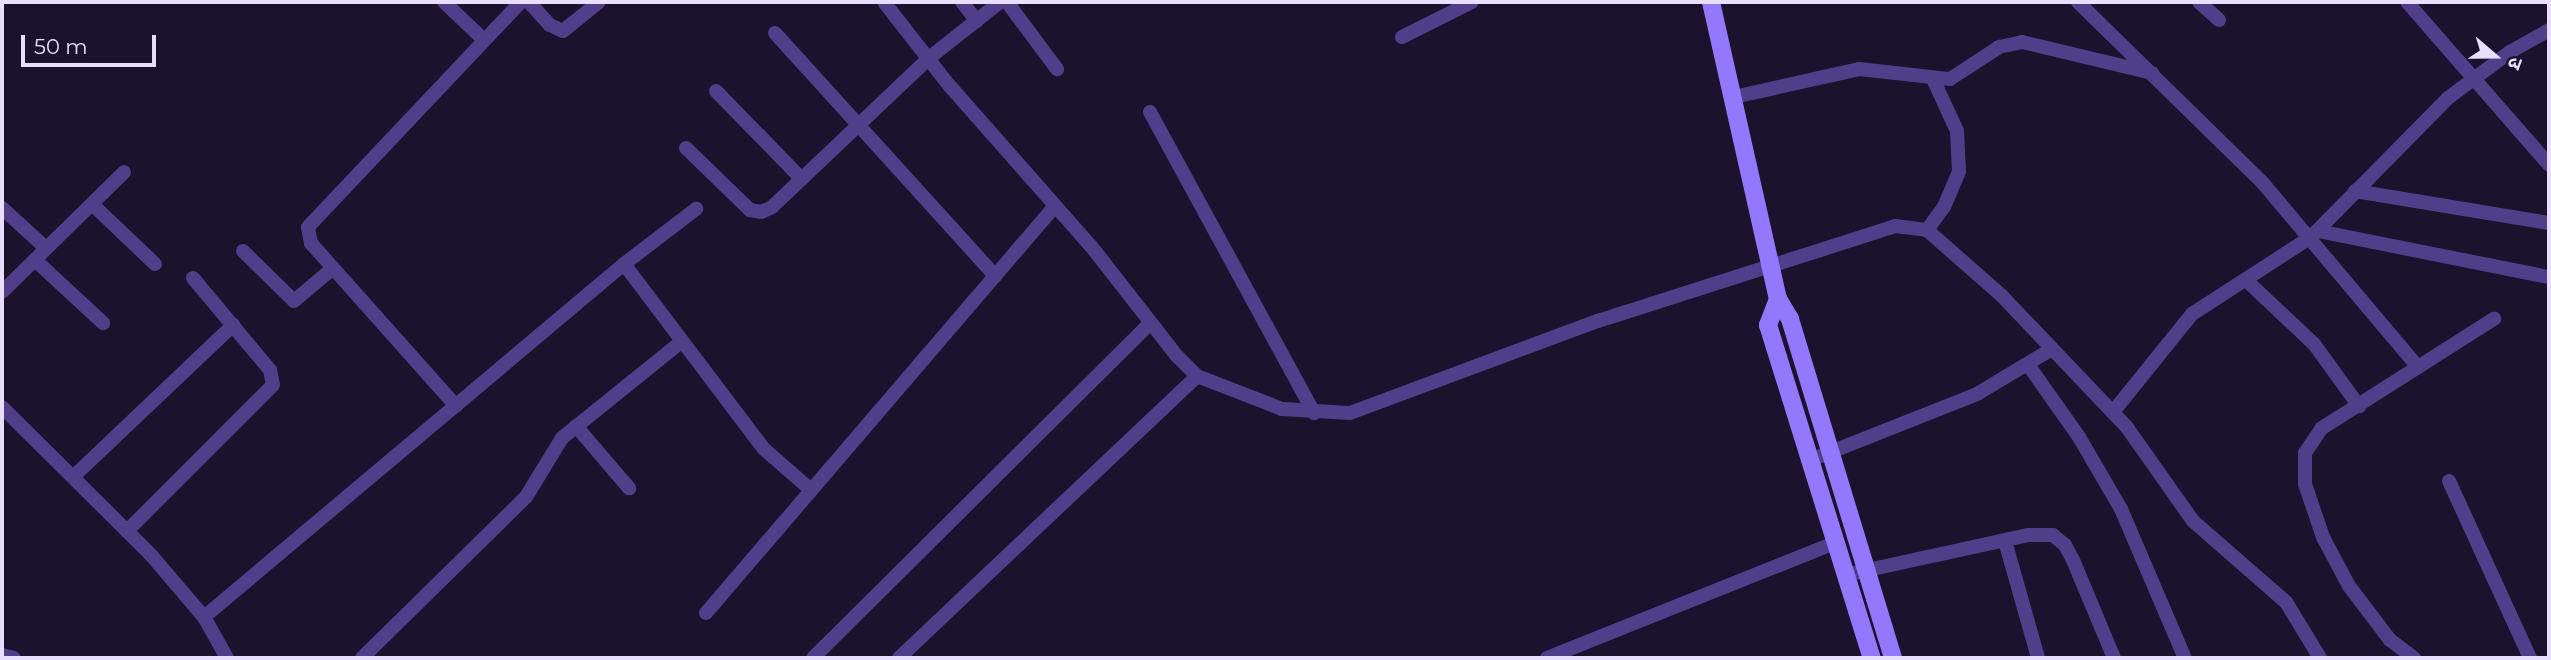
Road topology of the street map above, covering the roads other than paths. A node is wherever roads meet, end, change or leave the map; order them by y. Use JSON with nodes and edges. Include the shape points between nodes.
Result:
{"nodes":[{"id":1,"x":444,"y":2,"type":"edge"},
{"id":2,"x":521,"y":2,"type":"edge"},
{"id":3,"x":529,"y":2,"type":"edge"},
{"id":4,"x":599,"y":2,"type":"edge"},
{"id":5,"x":884,"y":2,"type":"edge"},
{"id":6,"x":962,"y":2,"type":"edge"},
{"id":7,"x":1000,"y":2,"type":"edge"},
{"id":8,"x":1007,"y":2,"type":"edge"},
{"id":9,"x":1472,"y":2,"type":"edge"},
{"id":10,"x":1711,"y":2,"type":"edge"},
{"id":11,"x":2078,"y":2,"type":"edge"},
{"id":12,"x":2199,"y":2,"type":"edge"},
{"id":13,"x":2407,"y":2,"type":"edge"},
{"id":14,"x":2219,"y":20,"type":"dead end"},
{"id":15,"x":976,"y":21,"type":"junction"},
{"id":16,"x":2549,"y":30,"type":"edge"},
{"id":17,"x":775,"y":33,"type":"dead end"},
{"id":18,"x":1402,"y":37,"type":"dead end"},
{"id":19,"x":484,"y":40,"type":"junction"},
{"id":20,"x":929,"y":58,"type":"junction"},
{"id":21,"x":1057,"y":69,"type":"dead end"},
{"id":22,"x":2154,"y":74,"type":"junction"},
{"id":23,"x":2477,"y":77,"type":"junction"},
{"id":24,"x":1934,"y":81,"type":"junction"},
{"id":25,"x":716,"y":91,"type":"dead end"},
{"id":26,"x":1734,"y":97,"type":"junction"},
{"id":27,"x":1150,"y":112,"type":"dead end"},
{"id":28,"x":859,"y":125,"type":"junction"},
{"id":29,"x":686,"y":148,"type":"dead end"},
{"id":30,"x":2549,"y":165,"type":"edge"},
{"id":31,"x":124,"y":172,"type":"dead end"},
{"id":32,"x":802,"y":179,"type":"junction"},
{"id":33,"x":2355,"y":191,"type":"junction"},
{"id":34,"x":92,"y":204,"type":"junction"},
{"id":35,"x":2,"y":208,"type":"edge"},
{"id":36,"x":696,"y":209,"type":"dead end"},
{"id":37,"x":1058,"y":210,"type":"junction"},
{"id":38,"x":2547,"y":219,"type":"edge"},
{"id":39,"x":1927,"y":230,"type":"junction"},
{"id":40,"x":2318,"y":230,"type":"junction"},
{"id":41,"x":46,"y":248,"type":"junction"},
{"id":42,"x":243,"y":251,"type":"dead end"},
{"id":43,"x":35,"y":260,"type":"junction"},
{"id":44,"x":155,"y":264,"type":"dead end"},
{"id":45,"x":624,"y":264,"type":"junction"},
{"id":46,"x":333,"y":268,"type":"junction"},
{"id":47,"x":1771,"y":269,"type":"junction"},
{"id":48,"x":995,"y":276,"type":"junction"},
{"id":49,"x":2549,"y":277,"type":"edge"},
{"id":50,"x":193,"y":278,"type":"dead end"},
{"id":51,"x":2248,"y":282,"type":"junction"},
{"id":52,"x":2,"y":292,"type":"edge"},
{"id":53,"x":1778,"y":299,"type":"junction"},
{"id":54,"x":2494,"y":319,"type":"dead end"},
{"id":55,"x":103,"y":323,"type":"dead end"},
{"id":56,"x":1150,"y":323,"type":"junction"},
{"id":57,"x":233,"y":325,"type":"junction"},
{"id":58,"x":681,"y":342,"type":"junction"},
{"id":59,"x":2052,"y":349,"type":"junction"},
{"id":60,"x":2029,"y":366,"type":"junction"},
{"id":61,"x":2418,"y":367,"type":"junction"},
{"id":62,"x":1197,"y":376,"type":"junction"},
{"id":63,"x":456,"y":406,"type":"junction"},
{"id":64,"x":2359,"y":406,"type":"junction"},
{"id":65,"x":2,"y":407,"type":"edge"},
{"id":66,"x":2113,"y":412,"type":"junction"},
{"id":67,"x":1314,"y":413,"type":"junction"},
{"id":68,"x":576,"y":426,"type":"junction"},
{"id":69,"x":1829,"y":456,"type":"junction"},
{"id":70,"x":1808,"y":461,"type":"junction"},
{"id":71,"x":73,"y":477,"type":"junction"},
{"id":72,"x":2449,"y":481,"type":"dead end"},
{"id":73,"x":629,"y":488,"type":"dead end"},
{"id":74,"x":811,"y":490,"type":"junction"},
{"id":75,"x":127,"y":531,"type":"junction"},
{"id":76,"x":2005,"y":541,"type":"junction"},
{"id":77,"x":1834,"y":543,"type":"junction"},
{"id":78,"x":1864,"y":570,"type":"junction"},
{"id":79,"x":1844,"y":575,"type":"junction"},
{"id":80,"x":706,"y":613,"type":"dead end"},
{"id":81,"x":204,"y":617,"type":"junction"},
{"id":82,"x":2,"y":655,"type":"edge"},
{"id":83,"x":15,"y":658,"type":"edge"},
{"id":84,"x":227,"y":658,"type":"edge"},
{"id":85,"x":362,"y":658,"type":"edge"},
{"id":86,"x":813,"y":658,"type":"edge"},
{"id":87,"x":899,"y":658,"type":"edge"},
{"id":88,"x":1547,"y":658,"type":"edge"},
{"id":89,"x":1872,"y":658,"type":"edge"},
{"id":90,"x":1893,"y":658,"type":"edge"},
{"id":91,"x":2038,"y":658,"type":"edge"},
{"id":92,"x":2114,"y":658,"type":"edge"},
{"id":93,"x":2185,"y":658,"type":"edge"},
{"id":94,"x":2320,"y":658,"type":"edge"},
{"id":95,"x":2414,"y":658,"type":"edge"},
{"id":96,"x":2530,"y":658,"type":"edge"}],
"edges":[{"from":1,"to":19,"type":"street"},
{"from":2,"to":19,"type":"street"},
{"from":3,"to":4,"type":"street","via":[[550,25],[563,31]]},
{"from":5,"to":20,"type":"street"},
{"from":6,"to":15,"type":"street"},
{"from":7,"to":15,"type":"street"},
{"from":8,"to":21,"type":"street"},
{"from":9,"to":18,"type":"street"},
{"from":10,"to":26,"type":"street"},
{"from":11,"to":22,"type":"street"},
{"from":12,"to":14,"type":"street"},
{"from":13,"to":23,"type":"street"},
{"from":15,"to":20,"type":"street"},
{"from":16,"to":23,"type":"street"},
{"from":17,"to":28,"type":"street"},
{"from":19,"to":46,"type":"street","via":[[308,227],[311,243]]},
{"from":20,"to":28,"type":"street"},
{"from":20,"to":37,"type":"street"},
{"from":22,"to":24,"type":"street","via":[[2022,42],[1999,47],[1950,79]]},
{"from":22,"to":40,"type":"street"},
{"from":23,"to":30,"type":"street"},
{"from":23,"to":33,"type":"street","via":[[2448,97]]},
{"from":24,"to":26,"type":"street","via":[[1859,69]]},
{"from":24,"to":39,"type":"street","via":[[1957,131],[1959,172],[1944,207]]},
{"from":25,"to":32,"type":"street"},
{"from":26,"to":47,"type":"street"},
{"from":27,"to":67,"type":"street"},
{"from":28,"to":32,"type":"street"},
{"from":28,"to":48,"type":"street"},
{"from":29,"to":32,"type":"street","via":[[750,209],[761,212]]},
{"from":31,"to":34,"type":"street"},
{"from":33,"to":38,"type":"street"},
{"from":33,"to":40,"type":"street"},
{"from":34,"to":41,"type":"street"},
{"from":34,"to":44,"type":"street"},
{"from":35,"to":41,"type":"street"},
{"from":36,"to":45,"type":"street"},
{"from":37,"to":48,"type":"street"},
{"from":37,"to":56,"type":"street"},
{"from":39,"to":47,"type":"street","via":[[1895,226]]},
{"from":39,"to":59,"type":"street"},
{"from":40,"to":49,"type":"street"},
{"from":40,"to":51,"type":"street"},
{"from":40,"to":61,"type":"street"},
{"from":41,"to":43,"type":"street"},
{"from":42,"to":46,"type":"street","via":[[294,301]]},
{"from":43,"to":52,"type":"street"},
{"from":43,"to":55,"type":"street"},
{"from":45,"to":58,"type":"street"},
{"from":45,"to":63,"type":"street"},
{"from":46,"to":63,"type":"street"},
{"from":47,"to":53,"type":"street"},
{"from":47,"to":67,"type":"street","via":[[1598,321],[1350,413]]},
{"from":48,"to":74,"type":"street"},
{"from":50,"to":57,"type":"street"},
{"from":51,"to":64,"type":"street","via":[[2314,344]]},
{"from":51,"to":66,"type":"street","via":[[2192,314]]},
{"from":53,"to":69,"type":"street","via":[[1790,319]]},
{"from":53,"to":70,"type":"street","via":[[1768,325]]},
{"from":54,"to":61,"type":"street"},
{"from":56,"to":62,"type":"street"},
{"from":56,"to":86,"type":"street"},
{"from":57,"to":71,"type":"street"},
{"from":57,"to":75,"type":"street","via":[[270,370],[273,385]]},
{"from":58,"to":68,"type":"street"},
{"from":58,"to":74,"type":"street","via":[[764,449]]},
{"from":59,"to":60,"type":"street"},
{"from":59,"to":66,"type":"street"},
{"from":60,"to":69,"type":"street","via":[[1977,394]]},
{"from":60,"to":93,"type":"street","via":[[2079,437],[2121,509]]},
{"from":61,"to":64,"type":"street"},
{"from":62,"to":67,"type":"street","via":[[1282,409]]},
{"from":62,"to":87,"type":"street"},
{"from":63,"to":81,"type":"street"},
{"from":64,"to":95,"type":"street","via":[[2322,428],[2305,453],[2305,484],[2323,537],[2349,586],[2390,640]]},
{"from":65,"to":71,"type":"street"},
{"from":66,"to":94,"type":"street","via":[[2193,521],[2286,602]]},
{"from":68,"to":73,"type":"street"},
{"from":68,"to":85,"type":"street","via":[[562,438],[526,497]]},
{"from":69,"to":70,"type":"street"},
{"from":69,"to":78,"type":"street"},
{"from":70,"to":77,"type":"street"},
{"from":71,"to":75,"type":"street"},
{"from":72,"to":96,"type":"street"},
{"from":74,"to":80,"type":"street"},
{"from":75,"to":81,"type":"street"},
{"from":76,"to":78,"type":"street"},
{"from":76,"to":91,"type":"street"},
{"from":76,"to":92,"type":"street","via":[[2043,533],[2065,545]]},
{"from":77,"to":79,"type":"street"},
{"from":77,"to":88,"type":"street"},
{"from":78,"to":79,"type":"street"},
{"from":78,"to":90,"type":"street"},
{"from":79,"to":89,"type":"street"},
{"from":81,"to":84,"type":"street"},
{"from":82,"to":83,"type":"street"}]}
